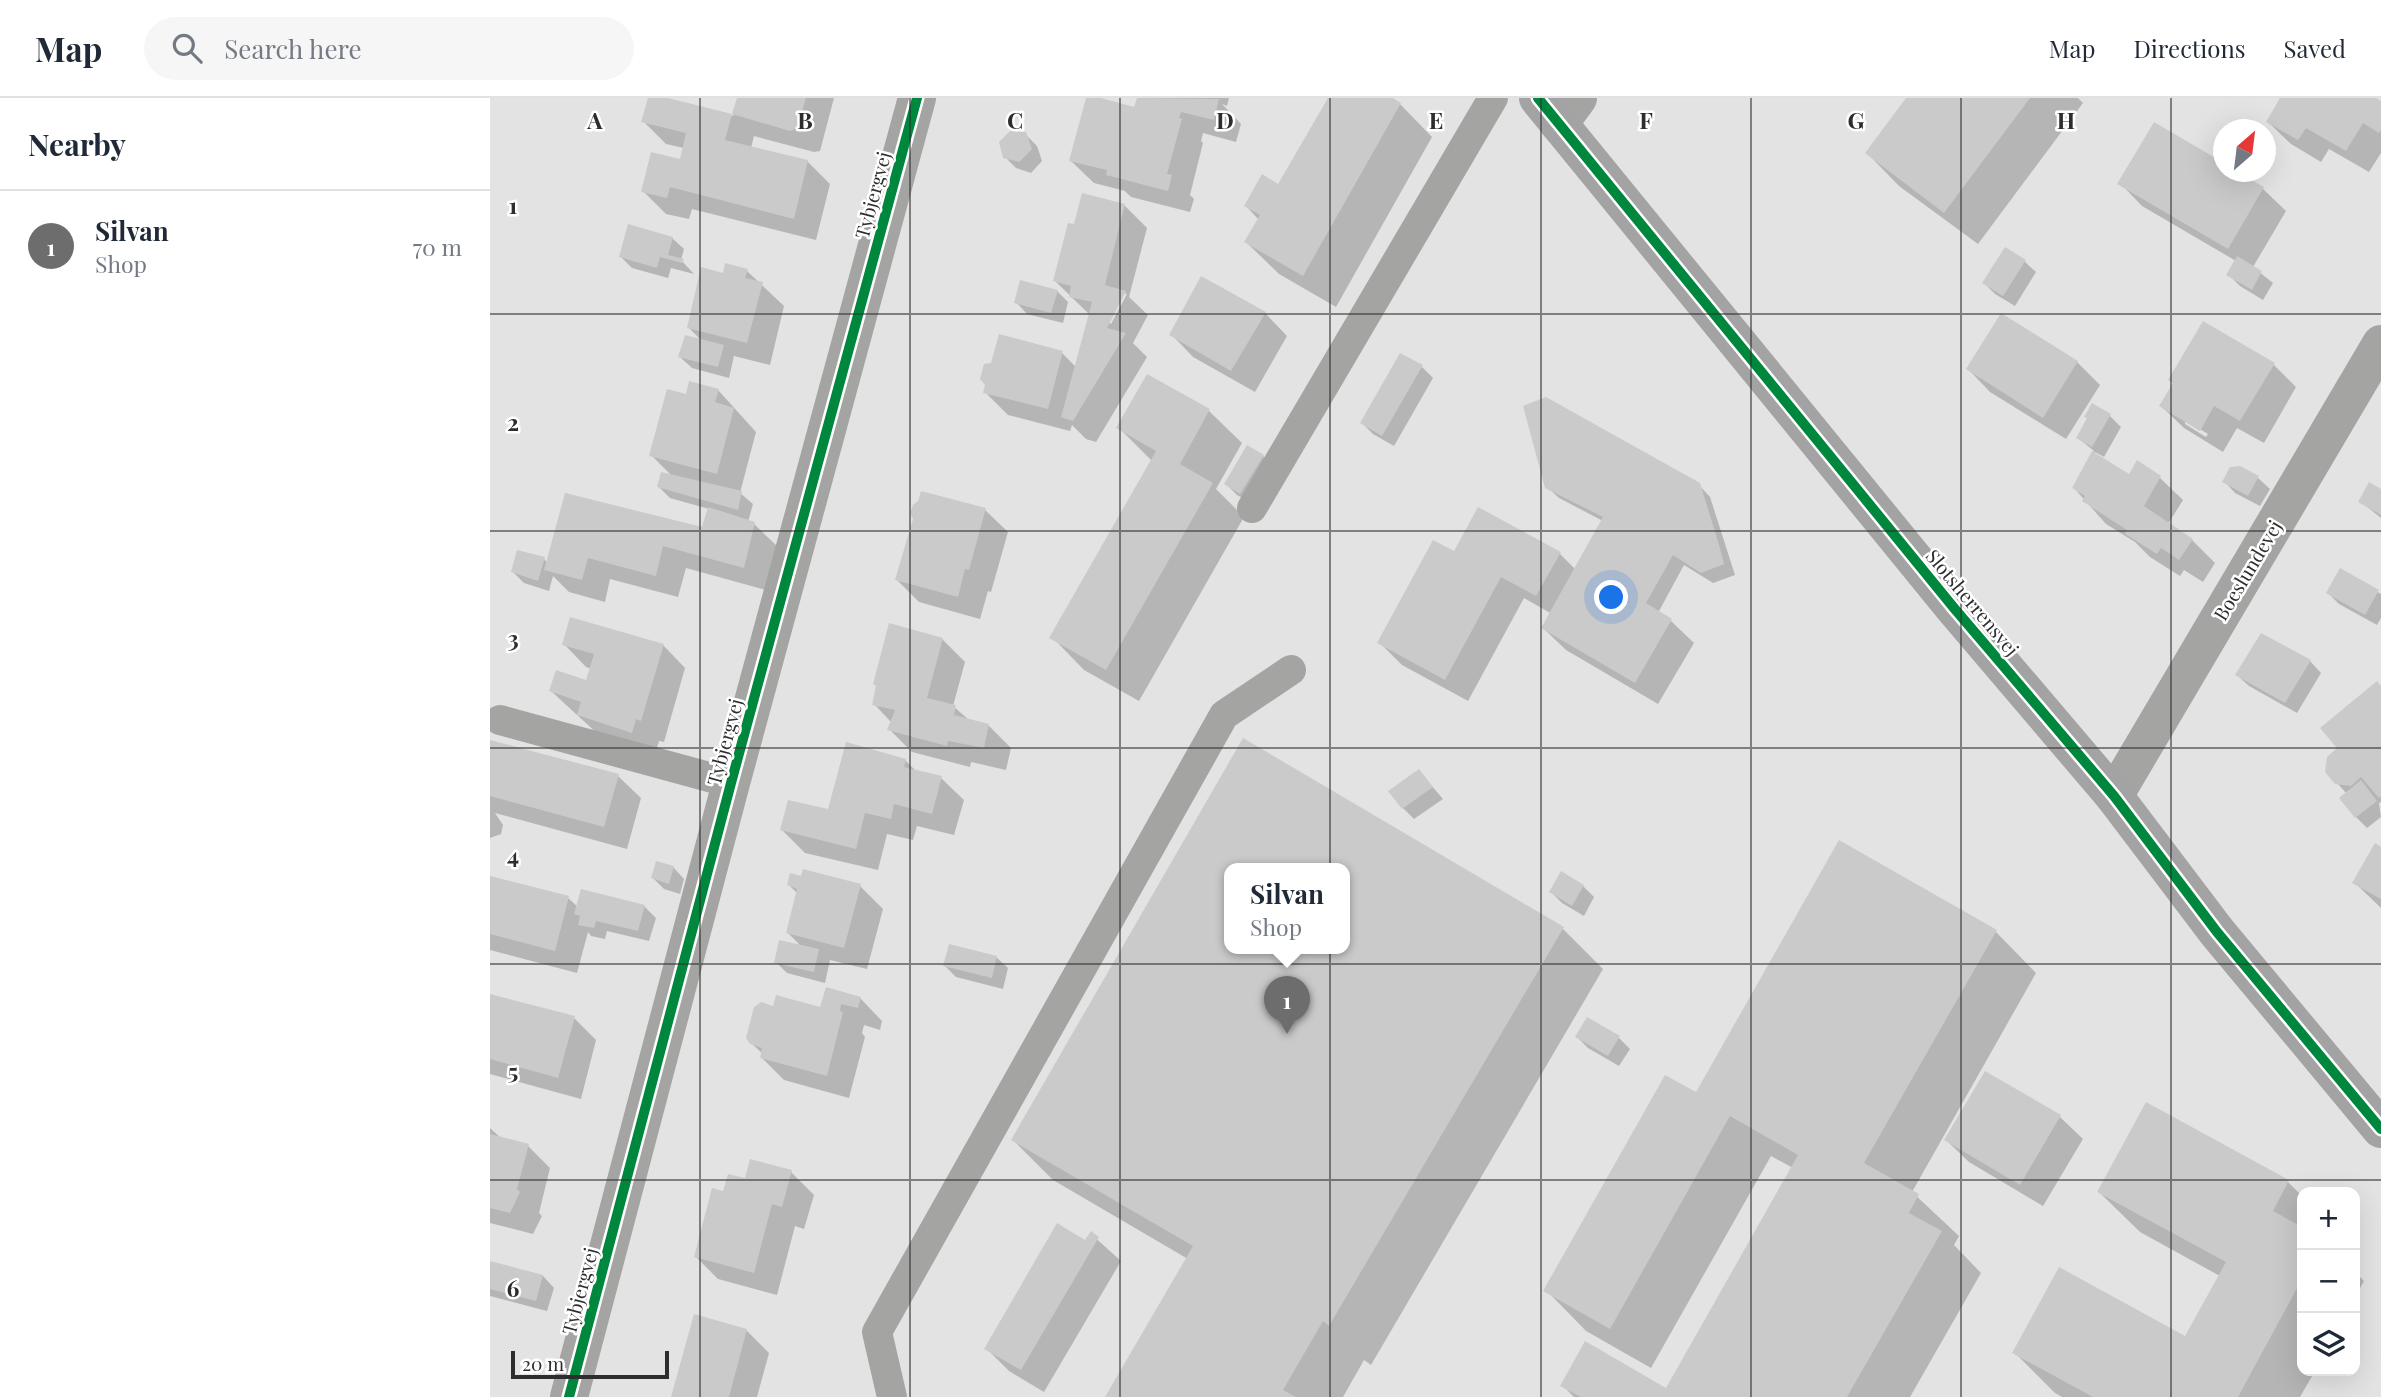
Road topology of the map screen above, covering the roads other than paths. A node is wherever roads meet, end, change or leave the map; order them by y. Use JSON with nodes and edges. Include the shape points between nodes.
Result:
{"nodes":[{"id":1,"x":916,"y":98,"type":"edge"},
{"id":2,"x":1493,"y":98,"type":"edge"},
{"id":3,"x":1558,"y":107,"type":"edge"},
{"id":4,"x":2381,"y":344,"type":"edge"},
{"id":5,"x":1252,"y":508,"type":"dead end"},
{"id":6,"x":1291,"y":670,"type":"dead end"},
{"id":7,"x":500,"y":720,"type":"dead end"},
{"id":8,"x":731,"y":783,"type":"junction"},
{"id":9,"x":2114,"y":796,"type":"junction"},
{"id":10,"x":2381,"y":1129,"type":"edge"},
{"id":11,"x":569,"y":1397,"type":"edge"},
{"id":12,"x":892,"y":1397,"type":"edge"}],
"edges":[{"from":1,"to":8,"type":"street","name":"Tybjergvej"},
{"from":2,"to":5,"type":"lane"},
{"from":3,"to":9,"type":"street","name":"Slotsherrensvej","via":[[1954,608]]},
{"from":4,"to":9,"type":"street","name":"Boeslundevej"},
{"from":6,"to":12,"type":"lane","via":[[1224,715],[877,1332]]},
{"from":7,"to":8,"type":"lane"},
{"from":8,"to":11,"type":"street","name":"Tybjergvej"},
{"from":9,"to":10,"type":"street","name":"Slotsherrensvej","via":[[2217,932]]}]}
